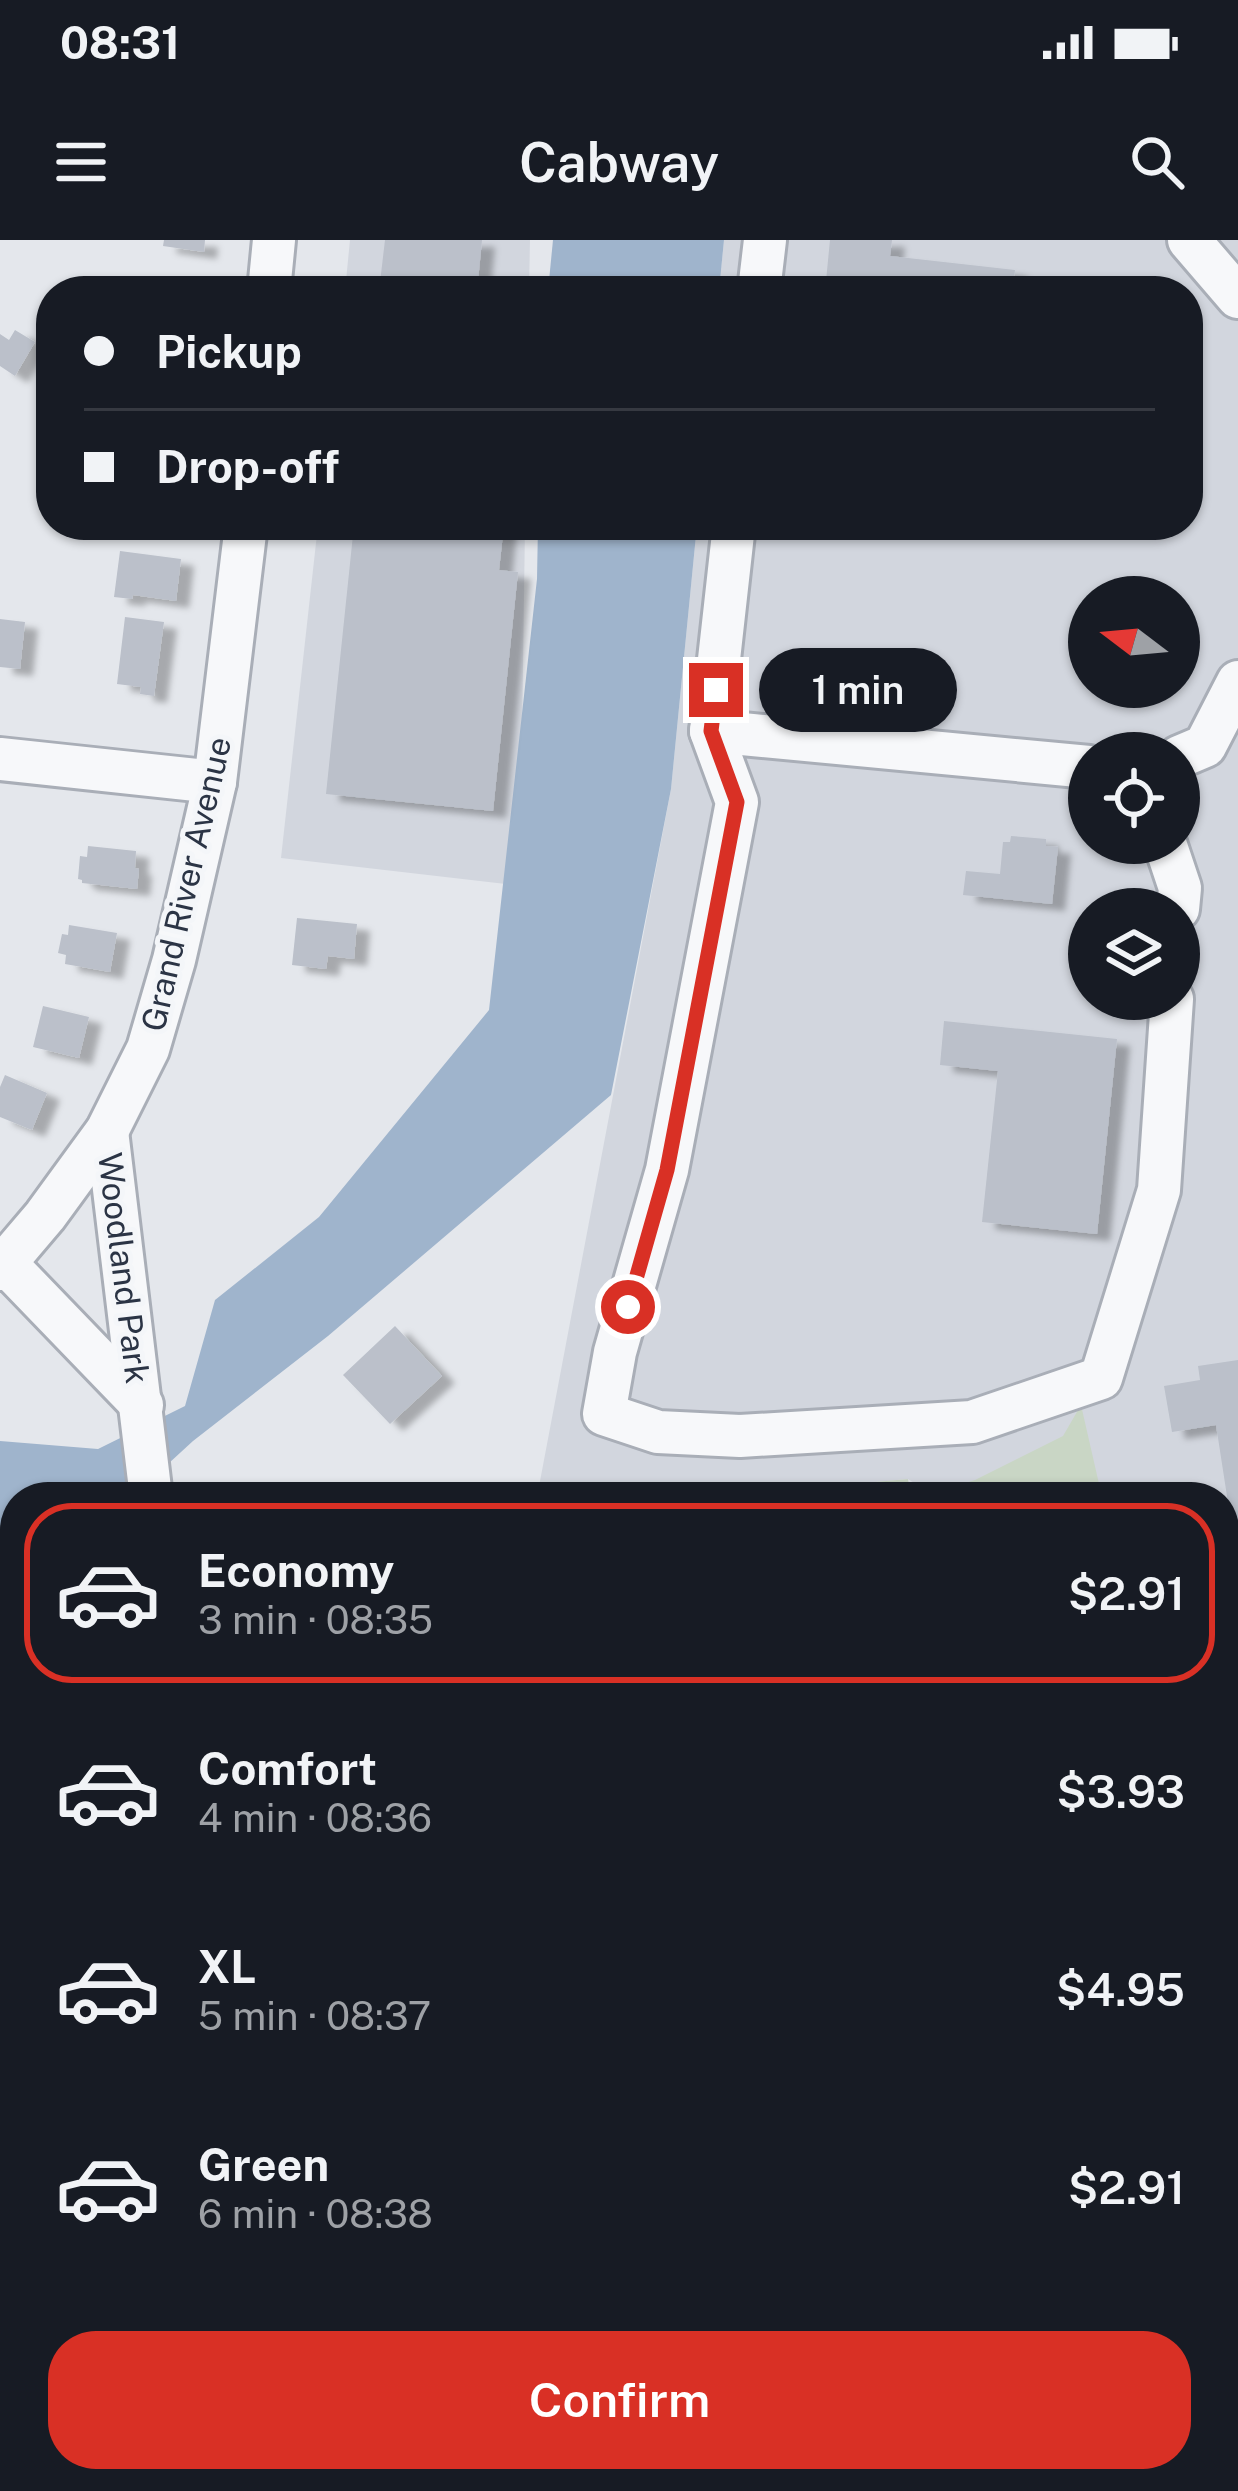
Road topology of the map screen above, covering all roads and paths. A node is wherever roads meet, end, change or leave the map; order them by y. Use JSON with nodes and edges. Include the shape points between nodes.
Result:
{"nodes":[{"id":1,"x":274,"y":240,"type":"edge"},
{"id":2,"x":765,"y":240,"type":"edge"},
{"id":3,"x":1190,"y":240,"type":"edge"},
{"id":4,"x":270,"y":276,"type":"edge"},
{"id":5,"x":761,"y":276,"type":"edge"},
{"id":6,"x":1238,"y":297,"type":"edge"},
{"id":7,"x":244,"y":540,"type":"edge"},
{"id":8,"x":732,"y":540,"type":"edge"},
{"id":9,"x":1238,"y":682,"type":"edge"},
{"id":10,"x":711,"y":731,"type":"junction"},
{"id":11,"x":1207,"y":752,"type":"edge"},
{"id":12,"x":0,"y":759,"type":"edge"},
{"id":13,"x":1068,"y":765,"type":"edge"},
{"id":14,"x":215,"y":782,"type":"junction"},
{"id":15,"x":1171,"y":1020,"type":"edge"},
{"id":16,"x":107,"y":1132,"type":"junction"},
{"id":17,"x":3,"y":1267,"type":"edge"},
{"id":18,"x":142,"y":1406,"type":"junction"},
{"id":19,"x":150,"y":1482,"type":"edge"}],
"edges":[{"from":1,"to":4,"type":"street"},
{"from":2,"to":5,"type":"street"},
{"from":3,"to":6,"type":"street"},
{"from":7,"to":14,"type":"street","name":"Grand River Avenue"},
{"from":8,"to":10,"type":"street"},
{"from":9,"to":11,"type":"street"},
{"from":10,"to":13,"type":"street"},
{"from":10,"to":15,"type":"street","via":[[737,802],[667,1170],[604,1414],[658,1432],[740,1436],[972,1422],[1101,1378],[1159,1190]]},
{"from":12,"to":14,"type":"street"},
{"from":14,"to":16,"type":"street","name":"Grand River Avenue","via":[[148,1049]]},
{"from":16,"to":17,"type":"street","name":"Grand River Avenue"},
{"from":16,"to":18,"type":"street","name":"Woodland Park"},
{"from":17,"to":18,"type":"street","name":"Woodland Park"},
{"from":18,"to":19,"type":"street","name":"Woodland Park"}]}
